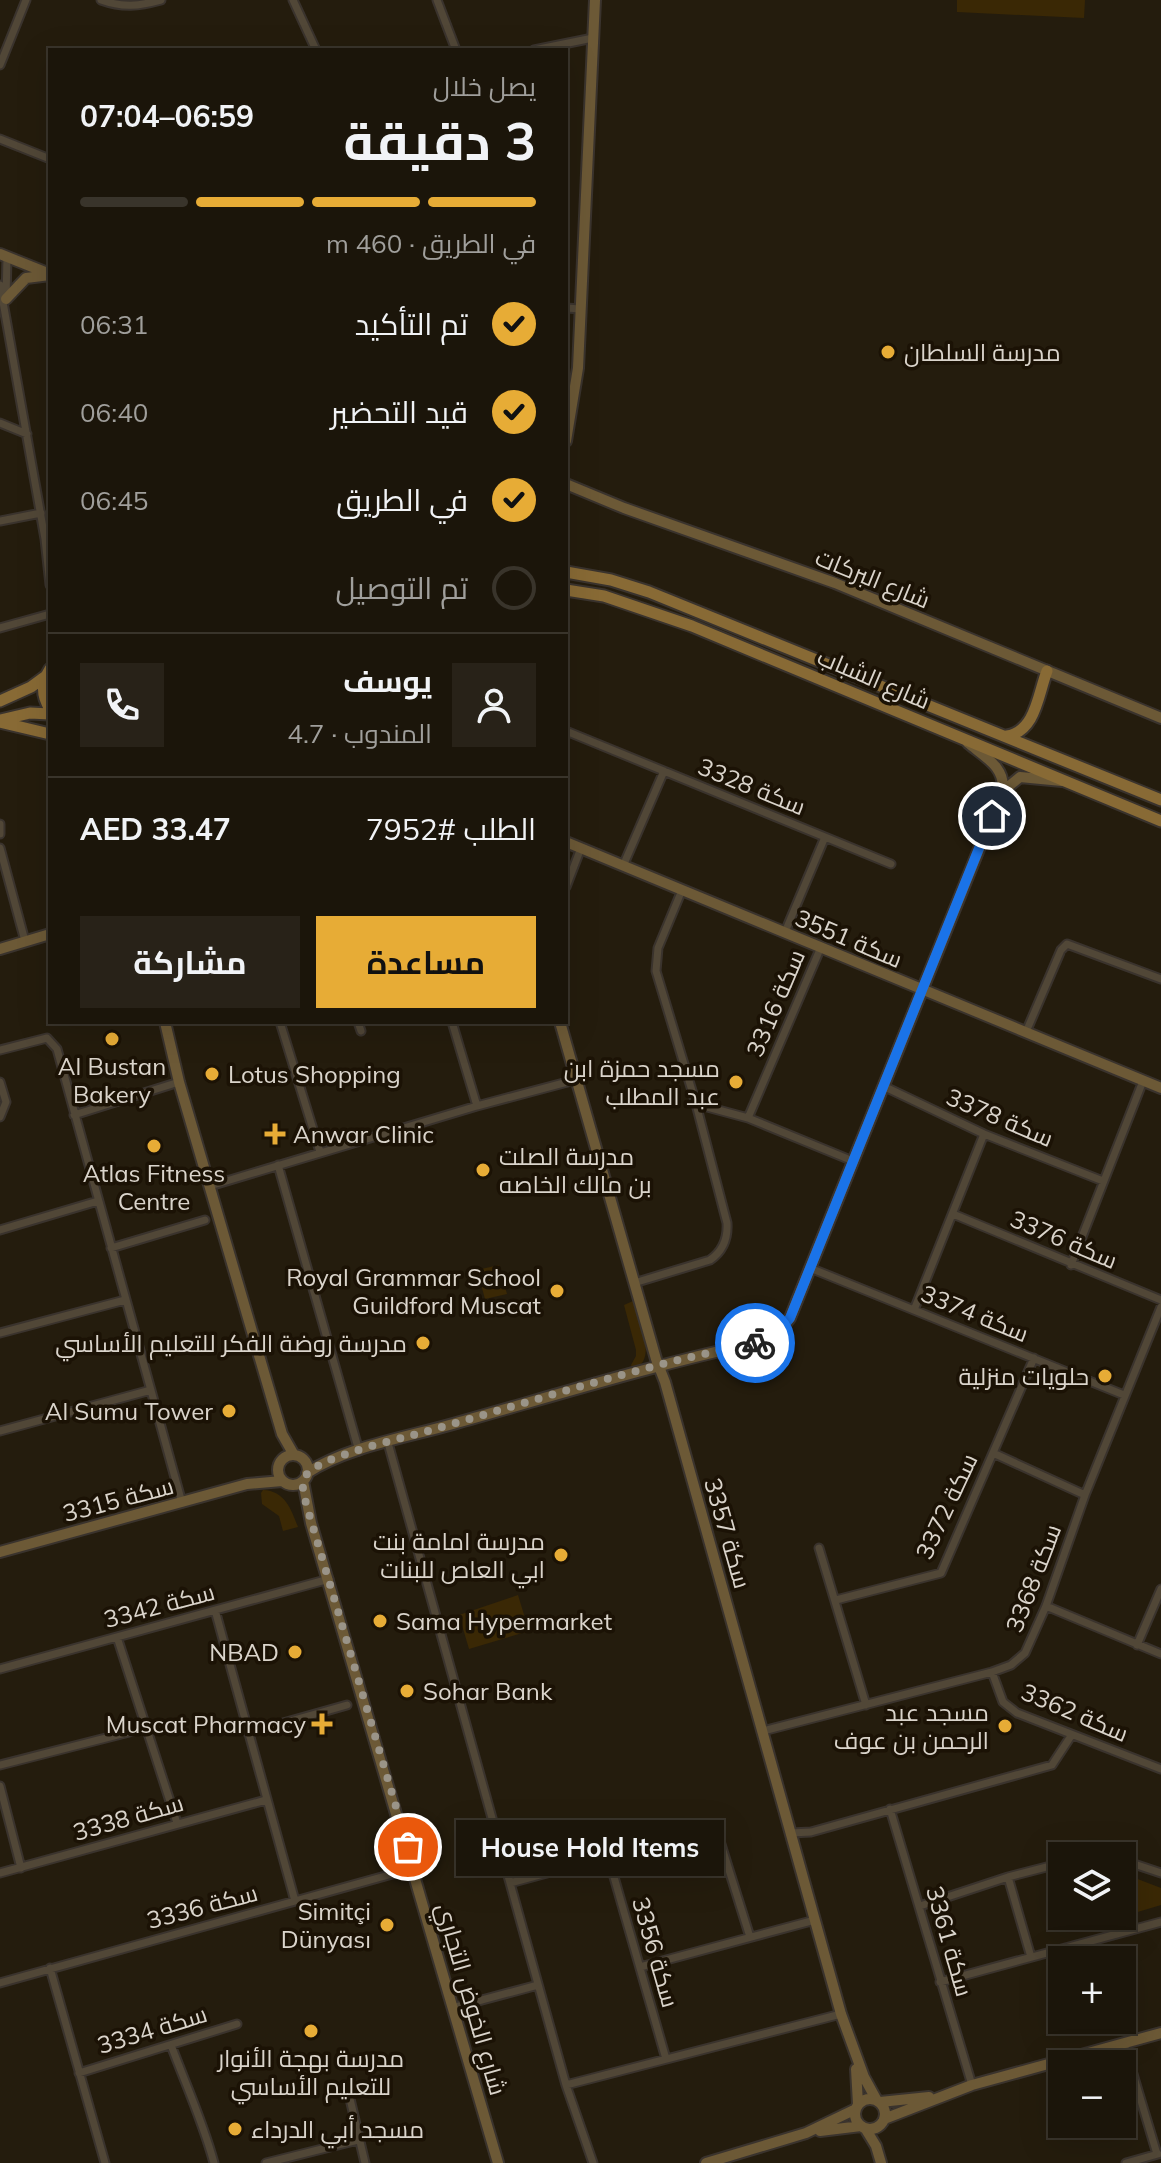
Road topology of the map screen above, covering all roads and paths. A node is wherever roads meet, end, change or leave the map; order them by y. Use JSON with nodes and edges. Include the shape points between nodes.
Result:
{"nodes":[{"id":1,"x":26,"y":0,"type":"edge"},
{"id":2,"x":101,"y":0,"type":"edge"},
{"id":3,"x":161,"y":0,"type":"edge"},
{"id":4,"x":293,"y":0,"type":"edge"},
{"id":5,"x":437,"y":0,"type":"edge"},
{"id":6,"x":595,"y":0,"type":"edge"},
{"id":7,"x":593,"y":38,"type":"junction"},
{"id":8,"x":315,"y":48,"type":"edge"},
{"id":9,"x":455,"y":48,"type":"edge"},
{"id":10,"x":544,"y":48,"type":"edge"},
{"id":11,"x":0,"y":65,"type":"edge"},
{"id":12,"x":0,"y":139,"type":"edge"},
{"id":13,"x":48,"y":158,"type":"edge"},
{"id":14,"x":2,"y":255,"type":"edge"},
{"id":15,"x":48,"y":273,"type":"edge"},
{"id":16,"x":48,"y":274,"type":"edge"},
{"id":17,"x":0,"y":285,"type":"edge"},
{"id":18,"x":4,"y":299,"type":"edge"},
{"id":19,"x":568,"y":308,"type":"edge"},
{"id":20,"x":581,"y":309,"type":"junction"},
{"id":21,"x":0,"y":423,"type":"edge"},
{"id":22,"x":568,"y":429,"type":"edge"},
{"id":23,"x":27,"y":434,"type":"junction"},
{"id":24,"x":568,"y":485,"type":"edge"},
{"id":25,"x":41,"y":513,"type":"junction"},
{"id":26,"x":0,"y":521,"type":"edge"},
{"id":27,"x":45,"y":539,"type":"junction"},
{"id":28,"x":48,"y":547,"type":"edge"},
{"id":29,"x":48,"y":567,"type":"edge"},
{"id":30,"x":568,"y":572,"type":"edge"},
{"id":31,"x":568,"y":590,"type":"edge"},
{"id":32,"x":48,"y":615,"type":"edge"},
{"id":33,"x":0,"y":628,"type":"edge"},
{"id":34,"x":1047,"y":671,"type":"junction"},
{"id":35,"x":48,"y":672,"type":"edge"},
{"id":36,"x":0,"y":701,"type":"edge"},
{"id":37,"x":48,"y":707,"type":"edge"},
{"id":38,"x":48,"y":712,"type":"edge"},
{"id":39,"x":1161,"y":718,"type":"edge"},
{"id":40,"x":1031,"y":719,"type":"junction"},
{"id":41,"x":0,"y":721,"type":"edge"},
{"id":42,"x":568,"y":732,"type":"edge"},
{"id":43,"x":48,"y":733,"type":"edge"},
{"id":44,"x":1007,"y":736,"type":"junction"},
{"id":45,"x":963,"y":739,"type":"junction"},
{"id":46,"x":1041,"y":750,"type":"junction"},
{"id":47,"x":664,"y":771,"type":"junction"},
{"id":48,"x":1066,"y":782,"type":"junction"},
{"id":49,"x":1002,"y":792,"type":"junction"},
{"id":50,"x":1161,"y":800,"type":"edge"},
{"id":51,"x":1161,"y":821,"type":"edge"},
{"id":52,"x":0,"y":824,"type":"edge"},
{"id":53,"x":0,"y":834,"type":"edge"},
{"id":54,"x":825,"y":837,"type":"junction"},
{"id":55,"x":568,"y":843,"type":"edge"},
{"id":56,"x":0,"y":848,"type":"edge"},
{"id":57,"x":581,"y":848,"type":"junction"},
{"id":58,"x":891,"y":864,"type":"dead end"},
{"id":59,"x":623,"y":866,"type":"junction"},
{"id":60,"x":568,"y":882,"type":"edge"},
{"id":61,"x":682,"y":890,"type":"junction"},
{"id":62,"x":785,"y":932,"type":"junction"},
{"id":63,"x":48,"y":935,"type":"edge"},
{"id":64,"x":25,"y":941,"type":"junction"},
{"id":65,"x":821,"y":947,"type":"junction"},
{"id":66,"x":0,"y":949,"type":"edge"},
{"id":67,"x":1161,"y":979,"type":"edge"},
{"id":68,"x":921,"y":989,"type":"junction"},
{"id":69,"x":165,"y":1024,"type":"edge"},
{"id":70,"x":281,"y":1024,"type":"edge"},
{"id":71,"x":453,"y":1024,"type":"edge"},
{"id":72,"x":561,"y":1024,"type":"edge"},
{"id":73,"x":1026,"y":1032,"type":"junction"},
{"id":74,"x":0,"y":1050,"type":"edge"},
{"id":75,"x":575,"y":1080,"type":"junction"},
{"id":76,"x":1143,"y":1081,"type":"junction"},
{"id":77,"x":0,"y":1082,"type":"edge"},
{"id":78,"x":179,"y":1082,"type":"junction"},
{"id":79,"x":883,"y":1086,"type":"junction"},
{"id":80,"x":1161,"y":1088,"type":"edge"},
{"id":81,"x":696,"y":1104,"type":"junction"},
{"id":82,"x":477,"y":1106,"type":"junction"},
{"id":83,"x":74,"y":1115,"type":"junction"},
{"id":84,"x":0,"y":1117,"type":"edge"},
{"id":85,"x":748,"y":1118,"type":"junction"},
{"id":86,"x":984,"y":1134,"type":"junction"},
{"id":87,"x":320,"y":1152,"type":"junction"},
{"id":88,"x":853,"y":1161,"type":"junction"},
{"id":89,"x":278,"y":1165,"type":"junction"},
{"id":90,"x":1103,"y":1181,"type":"junction"},
{"id":91,"x":210,"y":1186,"type":"junction"},
{"id":92,"x":98,"y":1201,"type":"junction"},
{"id":93,"x":953,"y":1214,"type":"junction"},
{"id":94,"x":205,"y":1220,"type":"dead end"},
{"id":95,"x":0,"y":1230,"type":"edge"},
{"id":96,"x":111,"y":1248,"type":"junction"},
{"id":97,"x":1071,"y":1265,"type":"junction"},
{"id":98,"x":810,"y":1268,"type":"junction"},
{"id":99,"x":634,"y":1283,"type":"junction"},
{"id":100,"x":125,"y":1300,"type":"junction"},
{"id":101,"x":1161,"y":1300,"type":"edge"},
{"id":102,"x":1161,"y":1307,"type":"edge"},
{"id":103,"x":914,"y":1310,"type":"junction"},
{"id":104,"x":0,"y":1333,"type":"edge"},
{"id":105,"x":1034,"y":1358,"type":"junction"},
{"id":106,"x":659,"y":1366,"type":"junction"},
{"id":107,"x":151,"y":1390,"type":"junction"},
{"id":108,"x":1124,"y":1395,"type":"junction"},
{"id":109,"x":0,"y":1431,"type":"edge"},
{"id":110,"x":282,"y":1434,"type":"junction"},
{"id":111,"x":388,"y":1443,"type":"junction"},
{"id":112,"x":359,"y":1451,"type":"junction"},
{"id":113,"x":993,"y":1453,"type":"junction"},
{"id":114,"x":299,"y":1457,"type":"junction"},
{"id":115,"x":338,"y":1458,"type":"junction"},
{"id":116,"x":279,"y":1464,"type":"junction"},
{"id":117,"x":305,"y":1477,"type":"junction"},
{"id":118,"x":286,"y":1483,"type":"junction"},
{"id":119,"x":247,"y":1484,"type":"junction"},
{"id":120,"x":1085,"y":1495,"type":"junction"},
{"id":121,"x":182,"y":1503,"type":"junction"},
{"id":122,"x":311,"y":1523,"type":"junction"},
{"id":123,"x":819,"y":1548,"type":"dead end"},
{"id":124,"x":0,"y":1552,"type":"edge"},
{"id":125,"x":329,"y":1579,"type":"junction"},
{"id":126,"x":1161,"y":1589,"type":"edge"},
{"id":127,"x":836,"y":1600,"type":"junction"},
{"id":128,"x":1046,"y":1606,"type":"junction"},
{"id":129,"x":215,"y":1610,"type":"junction"},
{"id":130,"x":117,"y":1637,"type":"junction"},
{"id":131,"x":1137,"y":1645,"type":"junction"},
{"id":132,"x":1161,"y":1654,"type":"edge"},
{"id":133,"x":0,"y":1669,"type":"edge"},
{"id":134,"x":992,"y":1672,"type":"junction"},
{"id":135,"x":347,"y":1705,"type":"dead end"},
{"id":136,"x":866,"y":1705,"type":"junction"},
{"id":137,"x":145,"y":1728,"type":"junction"},
{"id":138,"x":763,"y":1731,"type":"junction"},
{"id":139,"x":248,"y":1733,"type":"junction"},
{"id":140,"x":1071,"y":1736,"type":"junction"},
{"id":141,"x":0,"y":1765,"type":"edge"},
{"id":142,"x":1161,"y":1769,"type":"edge"},
{"id":143,"x":0,"y":1786,"type":"edge"},
{"id":144,"x":266,"y":1800,"type":"junction"},
{"id":145,"x":890,"y":1809,"type":"junction"},
{"id":146,"x":177,"y":1823,"type":"junction"},
{"id":147,"x":791,"y":1833,"type":"junction"},
{"id":148,"x":608,"y":1856,"type":"junction"},
{"id":149,"x":1136,"y":1865,"type":"edge"},
{"id":150,"x":1048,"y":1867,"type":"edge"},
{"id":151,"x":21,"y":1868,"type":"junction"},
{"id":152,"x":414,"y":1868,"type":"junction"},
{"id":153,"x":0,"y":1873,"type":"edge"},
{"id":154,"x":1161,"y":1873,"type":"edge"},
{"id":155,"x":1008,"y":1877,"type":"junction"},
{"id":156,"x":510,"y":1883,"type":"junction"},
{"id":157,"x":295,"y":1901,"type":"junction"},
{"id":158,"x":920,"y":1906,"type":"junction"},
{"id":159,"x":815,"y":1920,"type":"junction"},
{"id":160,"x":1161,"y":1922,"type":"edge"},
{"id":161,"x":750,"y":1937,"type":"junction"},
{"id":162,"x":1031,"y":1957,"type":"junction"},
{"id":163,"x":640,"y":1967,"type":"junction"},
{"id":164,"x":50,"y":1968,"type":"junction"},
{"id":165,"x":940,"y":1982,"type":"junction"},
{"id":166,"x":0,"y":1983,"type":"edge"},
{"id":167,"x":538,"y":1985,"type":"junction"},
{"id":168,"x":452,"y":2008,"type":"junction"},
{"id":169,"x":841,"y":2014,"type":"junction"},
{"id":170,"x":237,"y":2024,"type":"dead end"},
{"id":171,"x":1161,"y":2033,"type":"edge"},
{"id":172,"x":1124,"y":2044,"type":"junction"},
{"id":173,"x":171,"y":2045,"type":"junction"},
{"id":174,"x":855,"y":2055,"type":"junction"},
{"id":175,"x":666,"y":2059,"type":"junction"},
{"id":176,"x":79,"y":2073,"type":"junction"},
{"id":177,"x":566,"y":2085,"type":"junction"},
{"id":178,"x":972,"y":2085,"type":"junction"},
{"id":179,"x":347,"y":2086,"type":"dead end"},
{"id":180,"x":943,"y":2095,"type":"junction"},
{"id":181,"x":878,"y":2100,"type":"junction"},
{"id":182,"x":857,"y":2106,"type":"junction"},
{"id":183,"x":883,"y":2121,"type":"junction"},
{"id":184,"x":863,"y":2127,"type":"junction"},
{"id":185,"x":806,"y":2133,"type":"junction"},
{"id":186,"x":358,"y":2140,"type":"junction"},
{"id":187,"x":876,"y":2146,"type":"junction"},
{"id":188,"x":1159,"y":2154,"type":"edge"},
{"id":189,"x":105,"y":2163,"type":"edge"},
{"id":190,"x":214,"y":2163,"type":"edge"},
{"id":191,"x":266,"y":2163,"type":"edge"},
{"id":192,"x":365,"y":2163,"type":"edge"},
{"id":193,"x":498,"y":2163,"type":"edge"},
{"id":194,"x":593,"y":2163,"type":"edge"},
{"id":195,"x":706,"y":2163,"type":"edge"},
{"id":196,"x":881,"y":2163,"type":"edge"},
{"id":197,"x":1126,"y":2163,"type":"edge"}],
"edges":[{"from":1,"to":11,"type":"street"},
{"from":2,"to":3,"type":"street","via":[[125,7]]},
{"from":4,"to":8,"type":"street"},
{"from":5,"to":9,"type":"street"},
{"from":6,"to":7,"type":"street"},
{"from":7,"to":10,"type":"street"},
{"from":7,"to":20,"type":"street"},
{"from":12,"to":13,"type":"street"},
{"from":14,"to":15,"type":"street"},
{"from":14,"to":18,"type":"street"},
{"from":16,"to":18,"type":"street","via":[[26,278]]},
{"from":17,"to":18,"type":"street"},
{"from":18,"to":23,"type":"street"},
{"from":19,"to":20,"type":"street"},
{"from":20,"to":22,"type":"street"},
{"from":21,"to":23,"type":"street"},
{"from":23,"to":25,"type":"street"},
{"from":24,"to":34,"type":"street","name":"شارع البركات","via":[[835,583]]},
{"from":25,"to":26,"type":"street"},
{"from":25,"to":27,"type":"street"},
{"from":27,"to":28,"type":"street"},
{"from":27,"to":29,"type":"street"},
{"from":30,"to":44,"type":"main road","name":"شارع الشباب","via":[[649,592]]},
{"from":31,"to":45,"type":"main road","name":"شارع الشباب","via":[[604,596],[692,626]]},
{"from":32,"to":33,"type":"street"},
{"from":34,"to":39,"type":"street","name":"شارع البركات"},
{"from":34,"to":40,"type":"main road"},
{"from":35,"to":36,"type":"main road"},
{"from":35,"to":37,"type":"main road","via":[[43,693]]},
{"from":38,"to":41,"type":"main road"},
{"from":40,"to":44,"type":"main road","via":[[1024,729]]},
{"from":40,"to":46,"type":"main road"},
{"from":41,"to":43,"type":"main road"},
{"from":42,"to":47,"type":"street","name":"سكة 3328"},
{"from":44,"to":46,"type":"main road","name":"شارع الشباب"},
{"from":45,"to":48,"type":"main road","name":"شارع الشباب"},
{"from":45,"to":49,"type":"street","via":[[999,769]]},
{"from":46,"to":50,"type":"main road","name":"شارع الشباب"},
{"from":47,"to":54,"type":"street","name":"سكة 3328"},
{"from":47,"to":59,"type":"street","name":"سكة 3328"},
{"from":48,"to":49,"type":"street","via":[[1020,777]]},
{"from":48,"to":51,"type":"main road","name":"شارع الشباب"},
{"from":49,"to":68,"type":"street"},
{"from":52,"to":53,"type":"street"},
{"from":54,"to":58,"type":"street","name":"سكة 3328"},
{"from":54,"to":62,"type":"street","name":"سكة 3328"},
{"from":55,"to":57,"type":"street","name":"سكة 3551"},
{"from":56,"to":64,"type":"street"},
{"from":57,"to":59,"type":"street","name":"سكة 3551"},
{"from":57,"to":60,"type":"street"},
{"from":59,"to":61,"type":"street","name":"سكة 3551"},
{"from":61,"to":62,"type":"street","name":"سكة 3551"},
{"from":61,"to":81,"type":"street","via":[[658,948],[656,971]]},
{"from":62,"to":65,"type":"street","name":"سكة 3551"},
{"from":63,"to":64,"type":"street"},
{"from":64,"to":66,"type":"street"},
{"from":65,"to":68,"type":"street","name":"سكة 3551"},
{"from":65,"to":85,"type":"street","name":"سكة 3316"},
{"from":67,"to":73,"type":"street","via":[[1067,944]]},
{"from":68,"to":73,"type":"street","name":"سكة 3551"},
{"from":68,"to":79,"type":"street"},
{"from":69,"to":78,"type":"street"},
{"from":70,"to":87,"type":"street"},
{"from":71,"to":82,"type":"street"},
{"from":72,"to":75,"type":"street","name":"سكة 3357"},
{"from":73,"to":76,"type":"street","name":"سكة 3551"},
{"from":74,"to":83,"type":"street","via":[[47,1038],[57,1049]]},
{"from":75,"to":82,"type":"street"},
{"from":75,"to":99,"type":"street","name":"سكة 3357"},
{"from":76,"to":80,"type":"street","name":"سكة 3551"},
{"from":76,"to":90,"type":"street"},
{"from":77,"to":84,"type":"street","via":[[6,1102]]},
{"from":78,"to":83,"type":"street"},
{"from":78,"to":91,"type":"street"},
{"from":79,"to":86,"type":"street","name":"سكة 3378"},
{"from":79,"to":88,"type":"street"},
{"from":81,"to":85,"type":"street"},
{"from":81,"to":99,"type":"street","via":[[727,1223],[725,1244],[710,1260]]},
{"from":82,"to":87,"type":"street"},
{"from":83,"to":92,"type":"street"},
{"from":85,"to":88,"type":"street"},
{"from":86,"to":90,"type":"street","name":"سكة 3378"},
{"from":86,"to":93,"type":"street"},
{"from":87,"to":89,"type":"street"},
{"from":88,"to":98,"type":"street"},
{"from":89,"to":91,"type":"street"},
{"from":89,"to":112,"type":"street"},
{"from":90,"to":97,"type":"street"},
{"from":91,"to":110,"type":"street"},
{"from":92,"to":95,"type":"street"},
{"from":92,"to":96,"type":"street"},
{"from":93,"to":97,"type":"street","name":"سكة 3376"},
{"from":93,"to":103,"type":"street"},
{"from":94,"to":96,"type":"street"},
{"from":96,"to":100,"type":"street"},
{"from":97,"to":101,"type":"street","name":"سكة 3376"},
{"from":98,"to":103,"type":"street","name":"سكة 3374"},
{"from":98,"to":106,"type":"street","via":[[790,1318],[778,1332],[755,1343]]},
{"from":99,"to":106,"type":"street","name":"سكة 3357"},
{"from":100,"to":104,"type":"street"},
{"from":100,"to":107,"type":"street"},
{"from":102,"to":108,"type":"street","name":"سكة 3368"},
{"from":103,"to":105,"type":"street","name":"سكة 3374"},
{"from":105,"to":108,"type":"street","name":"سكة 3374"},
{"from":105,"to":113,"type":"street","name":"سكة 3372"},
{"from":106,"to":111,"type":"street"},
{"from":106,"to":138,"type":"street","name":"سكة 3357"},
{"from":107,"to":109,"type":"street"},
{"from":107,"to":121,"type":"street"},
{"from":108,"to":120,"type":"street","name":"سكة 3368"},
{"from":110,"to":114,"type":"street"},
{"from":110,"to":116,"type":"street"},
{"from":111,"to":112,"type":"street"},
{"from":111,"to":156,"type":"street"},
{"from":112,"to":115,"type":"street"},
{"from":113,"to":120,"type":"street"},
{"from":113,"to":127,"type":"street","name":"سكة 3372","via":[[941,1573]]},
{"from":114,"to":115,"type":"street"},
{"from":114,"to":116,"type":"street","name":"سكة 3315"},
{"from":114,"to":117,"type":"street","name":"شارع الخوض التجاري"},
{"from":115,"to":117,"type":"street"},
{"from":116,"to":118,"type":"street","name":"شارع الخوض التجاري"},
{"from":116,"to":119,"type":"street","name":"سكة 3315"},
{"from":117,"to":118,"type":"street","name":"سكة 3315"},
{"from":117,"to":122,"type":"street","name":"شارع الخوض التجاري"},
{"from":118,"to":119,"type":"street","name":"سكة 3315"},
{"from":118,"to":122,"type":"street","name":"شارع الخوض التجاري"},
{"from":119,"to":121,"type":"street","name":"سكة 3315"},
{"from":120,"to":128,"type":"street","name":"سكة 3368"},
{"from":121,"to":124,"type":"street","name":"سكة 3315"},
{"from":122,"to":125,"type":"street","name":"شارع الخوض التجاري"},
{"from":123,"to":127,"type":"street"},
{"from":125,"to":129,"type":"street","name":"سكة 3342"},
{"from":125,"to":152,"type":"street","name":"شارع الخوض التجاري"},
{"from":126,"to":131,"type":"street"},
{"from":127,"to":136,"type":"street"},
{"from":128,"to":131,"type":"street"},
{"from":128,"to":134,"type":"street","name":"سكة 3368","via":[[1025,1653]]},
{"from":129,"to":130,"type":"street","name":"سكة 3342"},
{"from":129,"to":139,"type":"street"},
{"from":130,"to":133,"type":"street","name":"سكة 3342"},
{"from":130,"to":137,"type":"street"},
{"from":131,"to":132,"type":"street"},
{"from":134,"to":136,"type":"street","name":"سكة 3368"},
{"from":134,"to":140,"type":"street","name":"سكة 3362","via":[[1000,1697],[1012,1710]]},
{"from":135,"to":139,"type":"street"},
{"from":136,"to":138,"type":"street","name":"سكة 3368"},
{"from":137,"to":141,"type":"street"},
{"from":137,"to":146,"type":"street"},
{"from":138,"to":147,"type":"street","name":"سكة 3357"},
{"from":139,"to":144,"type":"street"},
{"from":140,"to":142,"type":"street","name":"سكة 3362"},
{"from":140,"to":145,"type":"street","via":[[1052,1765]]},
{"from":143,"to":151,"type":"street"},
{"from":144,"to":146,"type":"street","name":"سكة 3338"},
{"from":144,"to":157,"type":"street"},
{"from":145,"to":147,"type":"street"},
{"from":145,"to":158,"type":"street","name":"سكة 3361"},
{"from":146,"to":151,"type":"street","name":"سكة 3338"},
{"from":147,"to":159,"type":"street","name":"سكة 3357"},
{"from":148,"to":156,"type":"street"},
{"from":148,"to":161,"type":"street","via":[[706,1830],[719,1838]]},
{"from":148,"to":163,"type":"street","name":"سكة 3356"},
{"from":149,"to":154,"type":"street"},
{"from":150,"to":155,"type":"street"},
{"from":151,"to":153,"type":"street","name":"سكة 3338"},
{"from":152,"to":157,"type":"street","name":"سكة 3336"},
{"from":152,"to":168,"type":"street","name":"شارع الخوض التجاري"},
{"from":155,"to":158,"type":"street"},
{"from":155,"to":162,"type":"street"},
{"from":156,"to":167,"type":"street"},
{"from":157,"to":164,"type":"street","name":"سكة 3336"},
{"from":158,"to":165,"type":"street","name":"سكة 3361"},
{"from":159,"to":161,"type":"street"},
{"from":159,"to":169,"type":"street","name":"سكة 3357"},
{"from":160,"to":162,"type":"street"},
{"from":161,"to":163,"type":"street"},
{"from":162,"to":165,"type":"street"},
{"from":163,"to":175,"type":"street","name":"سكة 3356"},
{"from":164,"to":166,"type":"street","name":"سكة 3336"},
{"from":164,"to":176,"type":"street","name":"سكة 3334"},
{"from":165,"to":178,"type":"street","name":"سكة 3361"},
{"from":167,"to":168,"type":"street"},
{"from":167,"to":177,"type":"street"},
{"from":168,"to":193,"type":"street","name":"شارع الخوض التجاري"},
{"from":169,"to":174,"type":"street","name":"سكة 3357"},
{"from":169,"to":175,"type":"street"},
{"from":170,"to":173,"type":"street","name":"سكة 3334"},
{"from":171,"to":172,"type":"street"},
{"from":172,"to":178,"type":"street"},
{"from":172,"to":188,"type":"street"},
{"from":173,"to":176,"type":"street","name":"سكة 3334"},
{"from":173,"to":190,"type":"street"},
{"from":174,"to":181,"type":"street","name":"سكة 3357"},
{"from":174,"to":182,"type":"street","name":"سكة 3357"},
{"from":175,"to":177,"type":"street"},
{"from":176,"to":189,"type":"street","name":"سكة 3334"},
{"from":177,"to":194,"type":"street"},
{"from":178,"to":180,"type":"street"},
{"from":179,"to":186,"type":"street"},
{"from":180,"to":181,"type":"street"},
{"from":180,"to":183,"type":"street"},
{"from":181,"to":182,"type":"street","via":[[866,2099]]},
{"from":181,"to":183,"type":"street","via":[[885,2110]]},
{"from":182,"to":184,"type":"street","via":[[855,2118]]},
{"from":182,"to":185,"type":"street"},
{"from":183,"to":184,"type":"street","via":[[874,2129]]},
{"from":183,"to":187,"type":"street"},
{"from":184,"to":185,"type":"street"},
{"from":184,"to":187,"type":"street"},
{"from":185,"to":195,"type":"street"},
{"from":186,"to":191,"type":"street"},
{"from":186,"to":192,"type":"street"},
{"from":187,"to":196,"type":"street"},
{"from":188,"to":197,"type":"street"}]}
